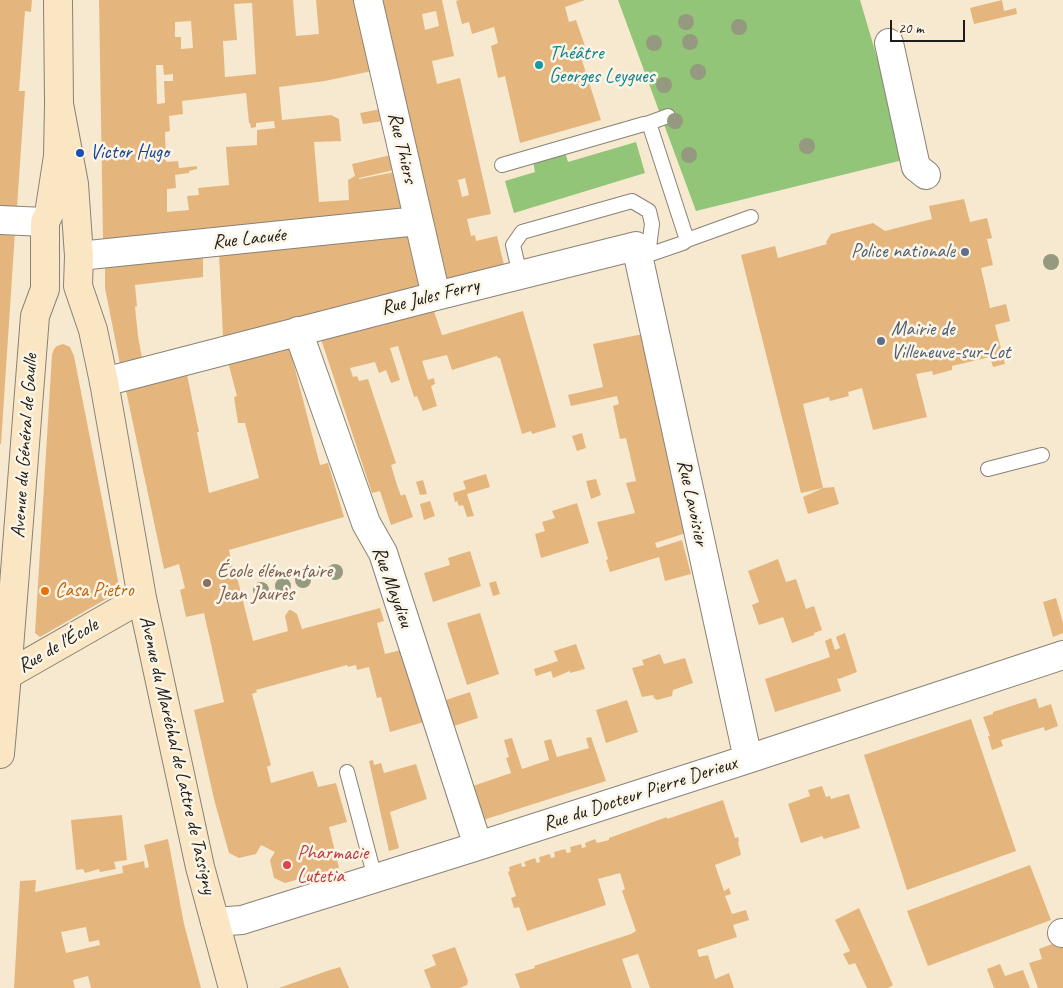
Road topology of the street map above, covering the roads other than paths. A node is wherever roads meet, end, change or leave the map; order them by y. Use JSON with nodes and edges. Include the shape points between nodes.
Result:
{"nodes":[{"id":1,"x":58,"y":0,"type":"edge"},
{"id":2,"x":368,"y":0,"type":"edge"},
{"id":3,"x":888,"y":42,"type":"dead end"},
{"id":4,"x":59,"y":104,"type":"junction"},
{"id":5,"x":668,"y":116,"type":"dead end"},
{"id":6,"x":649,"y":123,"type":"junction"},
{"id":7,"x":502,"y":165,"type":"dead end"},
{"id":8,"x":926,"y":175,"type":"dead end"},
{"id":9,"x":47,"y":218,"type":"junction"},
{"id":10,"x":77,"y":218,"type":"junction"},
{"id":11,"x":750,"y":218,"type":"dead end"},
{"id":12,"x":0,"y":220,"type":"edge"},
{"id":13,"x":418,"y":221,"type":"junction"},
{"id":14,"x":687,"y":240,"type":"junction"},
{"id":15,"x":642,"y":251,"type":"junction"},
{"id":16,"x":79,"y":256,"type":"junction"},
{"id":17,"x":520,"y":275,"type":"junction"},
{"id":18,"x":78,"y":286,"type":"junction"},
{"id":19,"x":45,"y":289,"type":"junction"},
{"id":20,"x":436,"y":296,"type":"junction"},
{"id":21,"x":298,"y":331,"type":"junction"},
{"id":22,"x":104,"y":382,"type":"junction"},
{"id":23,"x":1042,"y":455,"type":"dead end"},
{"id":24,"x":988,"y":469,"type":"dead end"},
{"id":25,"x":142,"y":598,"type":"junction"},
{"id":26,"x":1063,"y":655,"type":"edge"},
{"id":27,"x":4,"y":677,"type":"edge"},
{"id":28,"x":0,"y":754,"type":"edge"},
{"id":29,"x":748,"y":759,"type":"junction"},
{"id":30,"x":347,"y":772,"type":"dead end"},
{"id":31,"x":478,"y":846,"type":"junction"},
{"id":32,"x":375,"y":878,"type":"junction"},
{"id":33,"x":215,"y":922,"type":"junction"},
{"id":34,"x":233,"y":988,"type":"edge"}],
"edges":[{"from":1,"to":4,"type":"main road"},
{"from":2,"to":13,"type":"street","name":"Rue Thiers"},
{"from":3,"to":8,"type":"street","via":[[916,167]]},
{"from":4,"to":9,"type":"main road","via":[[58,156]]},
{"from":4,"to":10,"type":"main road"},
{"from":5,"to":6,"type":"lane"},
{"from":6,"to":7,"type":"lane"},
{"from":6,"to":14,"type":"lane"},
{"from":9,"to":10,"type":"main road","via":[[57,212],[68,212]]},
{"from":9,"to":12,"type":"street"},
{"from":9,"to":19,"type":"main road"},
{"from":10,"to":16,"type":"main road"},
{"from":11,"to":14,"type":"lane","name":"Rue Jules Ferry"},
{"from":13,"to":16,"type":"street","name":"Rue Lacuée"},
{"from":13,"to":20,"type":"street","name":"Rue Thiers"},
{"from":14,"to":15,"type":"lane","name":"Rue Jules Ferry"},
{"from":15,"to":17,"type":"street","name":"Rue Jules Ferry"},
{"from":15,"to":17,"type":"lane","via":[[652,224],[649,211],[632,201],[522,232],[513,245]]},
{"from":15,"to":29,"type":"street","name":"Rue Lavoisier"},
{"from":16,"to":18,"type":"main road"},
{"from":17,"to":20,"type":"street","name":"Rue Jules Ferry"},
{"from":18,"to":19,"type":"main road","via":[[69,292],[52,293]]},
{"from":18,"to":22,"type":"main road","name":"Avenue du Maréchal de Lattre de Tassigny","via":[[93,330]]},
{"from":19,"to":27,"type":"main road","name":"Avenue du Général de Gaulle","via":[[35,316]]},
{"from":20,"to":21,"type":"street","name":"Rue Jules Ferry"},
{"from":21,"to":22,"type":"street","name":"Rue Jules Ferry"},
{"from":21,"to":31,"type":"street","name":"Rue Maydieu","via":[[366,523],[382,553]]},
{"from":22,"to":25,"type":"main road","name":"Avenue du Maréchal de Lattre de Tassigny"},
{"from":23,"to":24,"type":"lane"},
{"from":25,"to":27,"type":"main road","name":"Rue de l'École"},
{"from":25,"to":33,"type":"main road","name":"Avenue du Maréchal de Lattre de Tassigny","via":[[200,868]]},
{"from":26,"to":29,"type":"street","name":"Rue du Docteur Pierre Derieux"},
{"from":27,"to":28,"type":"main road","name":"Avenue du Général de Gaulle"},
{"from":29,"to":31,"type":"street","name":"Rue du Docteur Pierre Derieux"},
{"from":30,"to":32,"type":"lane"},
{"from":31,"to":32,"type":"street","name":"Rue du Docteur Pierre Derieux"},
{"from":32,"to":33,"type":"street","name":"Rue du Docteur Pierre Derieux","via":[[242,920]]},
{"from":33,"to":34,"type":"main road","name":"Avenue du Maréchal de Lattre de Tassigny"}]}
